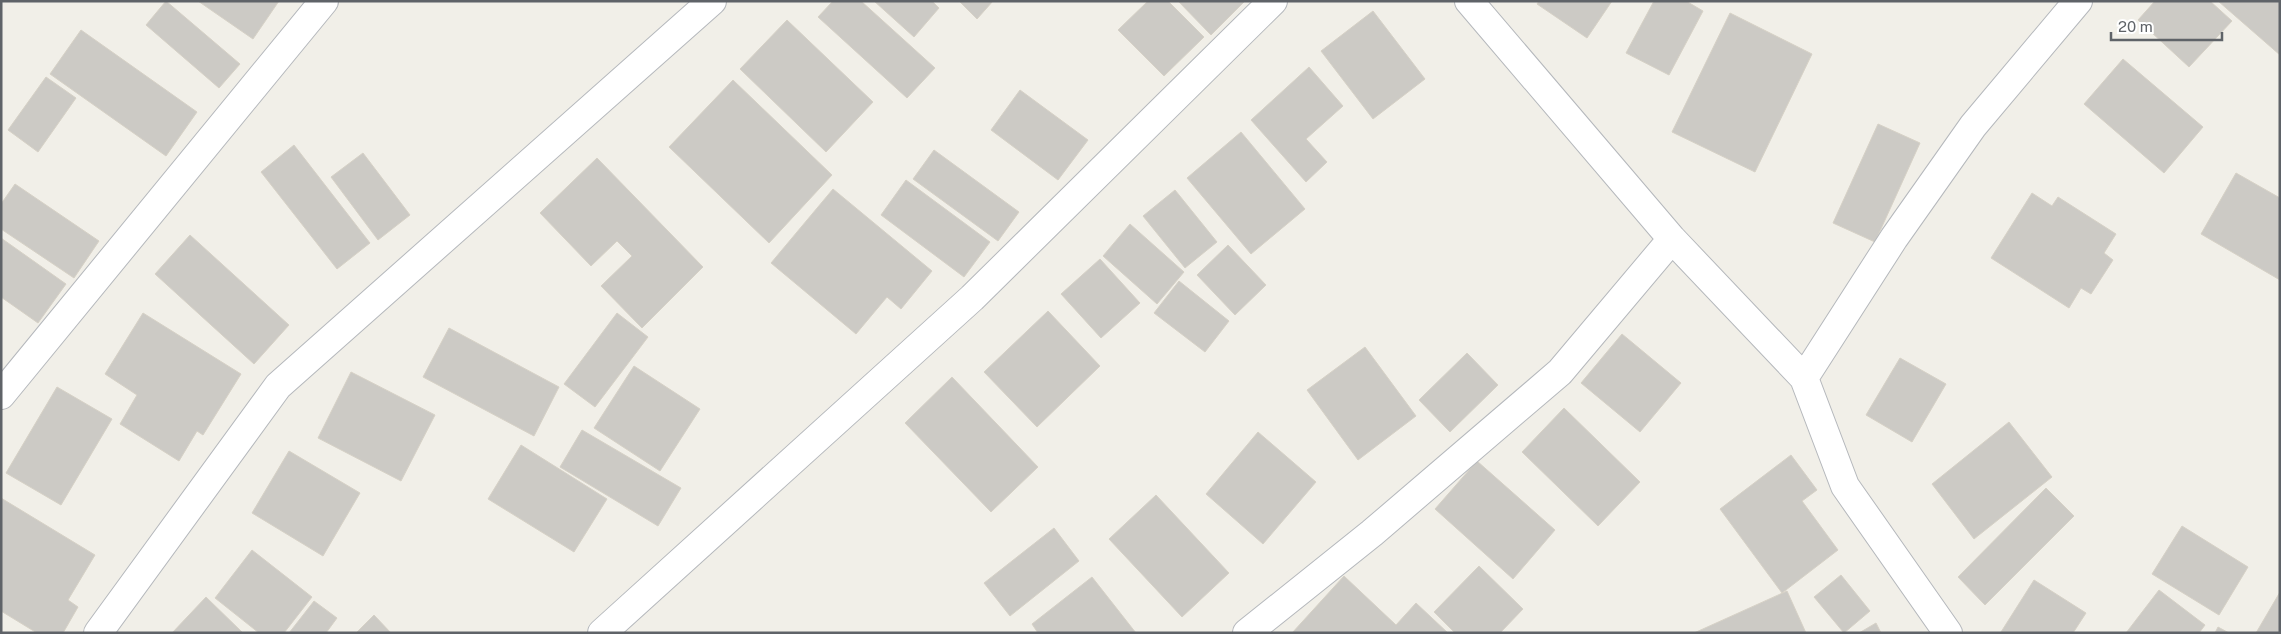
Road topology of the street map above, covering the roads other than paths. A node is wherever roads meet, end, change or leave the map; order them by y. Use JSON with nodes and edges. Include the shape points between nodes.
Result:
{"nodes":[{"id":1,"x":324,"y":1,"type":"edge"},
{"id":2,"x":712,"y":1,"type":"edge"},
{"id":3,"x":1274,"y":1,"type":"edge"},
{"id":4,"x":1468,"y":1,"type":"edge"},
{"id":5,"x":2078,"y":1,"type":"edge"},
{"id":6,"x":1672,"y":239,"type":"junction"},
{"id":7,"x":1804,"y":378,"type":"junction"},
{"id":8,"x":1,"y":395,"type":"edge"},
{"id":9,"x":98,"y":633,"type":"edge"},
{"id":10,"x":602,"y":633,"type":"edge"},
{"id":11,"x":1247,"y":633,"type":"edge"},
{"id":12,"x":1948,"y":633,"type":"edge"}],
"edges":[{"from":1,"to":8,"type":"street"},
{"from":2,"to":9,"type":"street","via":[[278,386]]},
{"from":3,"to":10,"type":"street","via":[[972,298]]},
{"from":4,"to":6,"type":"street"},
{"from":5,"to":7,"type":"street","via":[[1972,126],[1894,238]]},
{"from":6,"to":7,"type":"street"},
{"from":6,"to":11,"type":"street","via":[[1560,372],[1372,534]]},
{"from":7,"to":12,"type":"street","via":[[1845,486]]}]}
